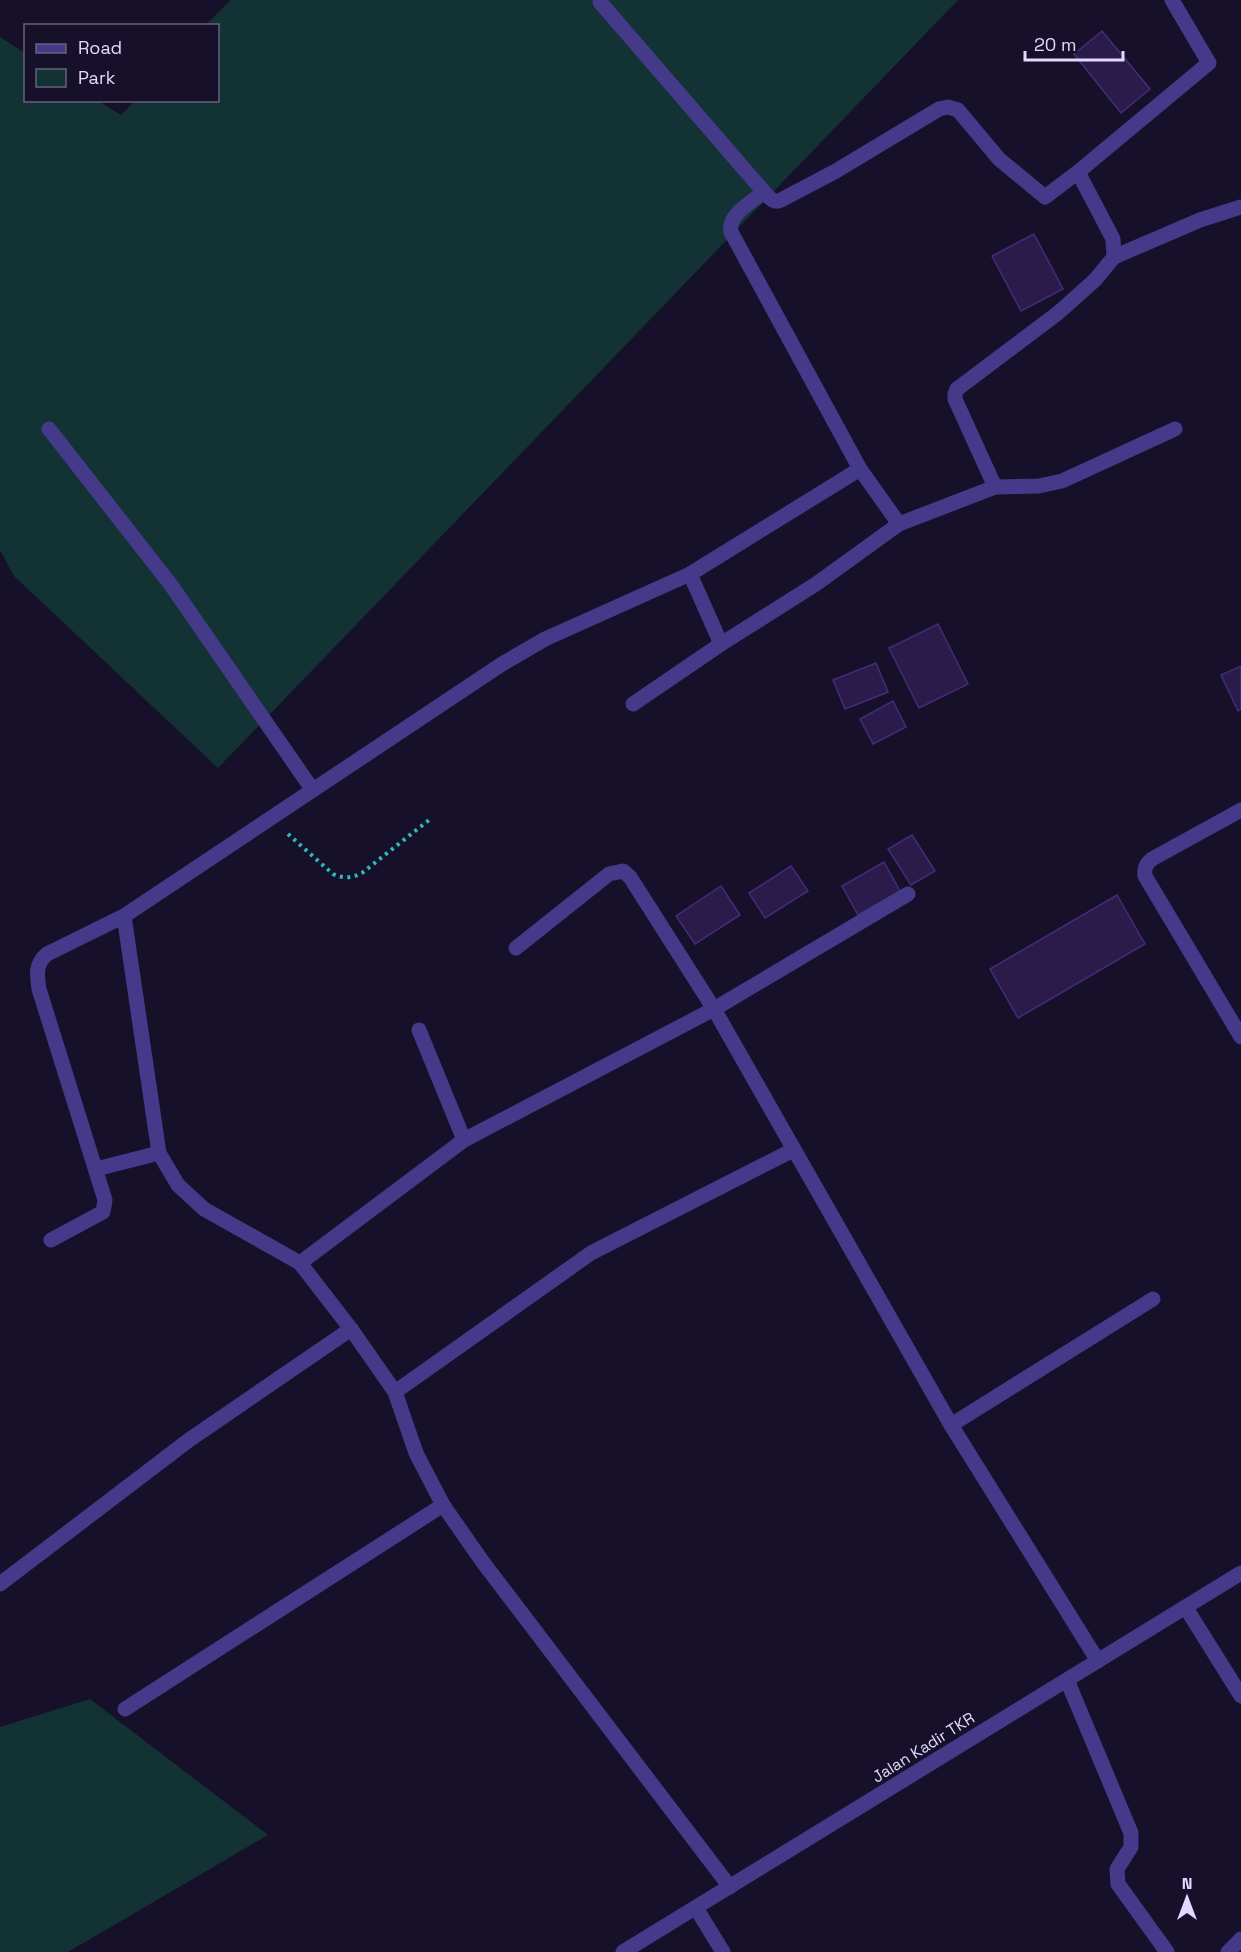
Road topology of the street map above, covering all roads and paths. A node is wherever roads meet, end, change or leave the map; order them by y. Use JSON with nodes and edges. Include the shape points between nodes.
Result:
{"nodes":[{"id":1,"x":1172,"y":0,"type":"edge"},
{"id":2,"x":600,"y":2,"type":"dead end"},
{"id":3,"x":1078,"y":172,"type":"junction"},
{"id":4,"x":764,"y":192,"type":"junction"},
{"id":5,"x":1241,"y":207,"type":"edge"},
{"id":6,"x":1114,"y":257,"type":"junction"},
{"id":7,"x":49,"y":429,"type":"dead end"},
{"id":8,"x":1175,"y":429,"type":"dead end"},
{"id":9,"x":860,"y":469,"type":"junction"},
{"id":10,"x":995,"y":487,"type":"junction"},
{"id":11,"x":898,"y":524,"type":"junction"},
{"id":12,"x":690,"y":574,"type":"junction"},
{"id":13,"x":721,"y":644,"type":"junction"},
{"id":14,"x":633,"y":704,"type":"dead end"},
{"id":15,"x":312,"y":789,"type":"junction"},
{"id":16,"x":1241,"y":810,"type":"edge"},
{"id":17,"x":270,"y":818,"type":"junction"},
{"id":18,"x":429,"y":820,"type":"dead end"},
{"id":19,"x":908,"y":894,"type":"dead end"},
{"id":20,"x":124,"y":916,"type":"junction"},
{"id":21,"x":516,"y":948,"type":"dead end"},
{"id":22,"x":714,"y":1009,"type":"junction"},
{"id":23,"x":419,"y":1030,"type":"dead end"},
{"id":24,"x":1241,"y":1037,"type":"edge"},
{"id":25,"x":464,"y":1140,"type":"junction"},
{"id":26,"x":793,"y":1150,"type":"junction"},
{"id":27,"x":159,"y":1153,"type":"junction"},
{"id":28,"x":96,"y":1169,"type":"junction"},
{"id":29,"x":51,"y":1240,"type":"dead end"},
{"id":30,"x":300,"y":1263,"type":"junction"},
{"id":31,"x":1153,"y":1299,"type":"dead end"},
{"id":32,"x":351,"y":1329,"type":"junction"},
{"id":33,"x":395,"y":1392,"type":"junction"},
{"id":34,"x":951,"y":1425,"type":"junction"},
{"id":35,"x":443,"y":1505,"type":"junction"},
{"id":36,"x":1241,"y":1573,"type":"edge"},
{"id":37,"x":0,"y":1584,"type":"edge"},
{"id":38,"x":1186,"y":1608,"type":"junction"},
{"id":39,"x":1098,"y":1660,"type":"junction"},
{"id":40,"x":1067,"y":1680,"type":"junction"},
{"id":41,"x":1241,"y":1696,"type":"edge"},
{"id":42,"x":124,"y":1709,"type":"dead end"},
{"id":43,"x":730,"y":1887,"type":"junction"},
{"id":44,"x":696,"y":1908,"type":"junction"},
{"id":45,"x":1241,"y":1939,"type":"edge"},
{"id":46,"x":624,"y":1952,"type":"edge"},
{"id":47,"x":723,"y":1952,"type":"edge"},
{"id":48,"x":1167,"y":1952,"type":"edge"},
{"id":49,"x":1228,"y":1952,"type":"edge"}],
"edges":[{"from":1,"to":3,"type":"street","via":[[1209,63]]},
{"from":2,"to":4,"type":"street"},
{"from":3,"to":4,"type":"street","via":[[1045,197],[999,159],[958,111],[948,107],[781,201],[773,201]]},
{"from":3,"to":6,"type":"street","via":[[1113,239]]},
{"from":4,"to":9,"type":"street","via":[[733,217],[731,232]]},
{"from":5,"to":6,"type":"street"},
{"from":6,"to":10,"type":"street","via":[[1058,313],[956,392],[955,399]]},
{"from":7,"to":15,"type":"street","via":[[171,585]]},
{"from":8,"to":10,"type":"street","via":[[1050,485]]},
{"from":9,"to":11,"type":"street"},
{"from":9,"to":12,"type":"street"},
{"from":10,"to":11,"type":"street"},
{"from":11,"to":13,"type":"street","via":[[816,584]]},
{"from":12,"to":13,"type":"street"},
{"from":12,"to":15,"type":"street","via":[[545,639],[502,663]]},
{"from":13,"to":14,"type":"street"},
{"from":15,"to":17,"type":"street"},
{"from":16,"to":24,"type":"street","via":[[1152,859],[1144,872]]},
{"from":17,"to":18,"type":"path","via":[[340,878],[362,873]]},
{"from":17,"to":20,"type":"street"},
{"from":19,"to":22,"type":"street"},
{"from":20,"to":27,"type":"street"},
{"from":20,"to":28,"type":"street","via":[[47,954],[37,971],[39,989]]},
{"from":21,"to":22,"type":"street","via":[[609,874],[623,871]]},
{"from":22,"to":25,"type":"street"},
{"from":22,"to":26,"type":"street"},
{"from":23,"to":25,"type":"street"},
{"from":25,"to":30,"type":"street"},
{"from":26,"to":33,"type":"street","via":[[591,1253]]},
{"from":26,"to":34,"type":"street"},
{"from":27,"to":28,"type":"street"},
{"from":27,"to":30,"type":"street","via":[[178,1185],[204,1209]]},
{"from":28,"to":29,"type":"street","via":[[105,1200],[103,1212]]},
{"from":30,"to":32,"type":"street"},
{"from":31,"to":34,"type":"street"},
{"from":32,"to":33,"type":"street"},
{"from":32,"to":37,"type":"street","via":[[189,1440]]},
{"from":33,"to":35,"type":"street","via":[[416,1454]]},
{"from":34,"to":39,"type":"street"},
{"from":35,"to":42,"type":"street"},
{"from":35,"to":43,"type":"street"},
{"from":36,"to":38,"type":"street","name":"Jalan Kadir TKR"},
{"from":38,"to":39,"type":"street","name":"Jalan Kadir TKR"},
{"from":38,"to":41,"type":"street"},
{"from":39,"to":40,"type":"street","name":"Jalan Kadir TKR"},
{"from":40,"to":43,"type":"street","name":"Jalan Kadir TKR"},
{"from":40,"to":48,"type":"street","via":[[1131,1833],[1131,1846],[1117,1869],[1118,1884]]},
{"from":43,"to":44,"type":"street","name":"Jalan Kadir TKR"},
{"from":44,"to":46,"type":"street","name":"Jalan Kadir TKR"},
{"from":44,"to":47,"type":"street"},
{"from":45,"to":49,"type":"street"}]}
